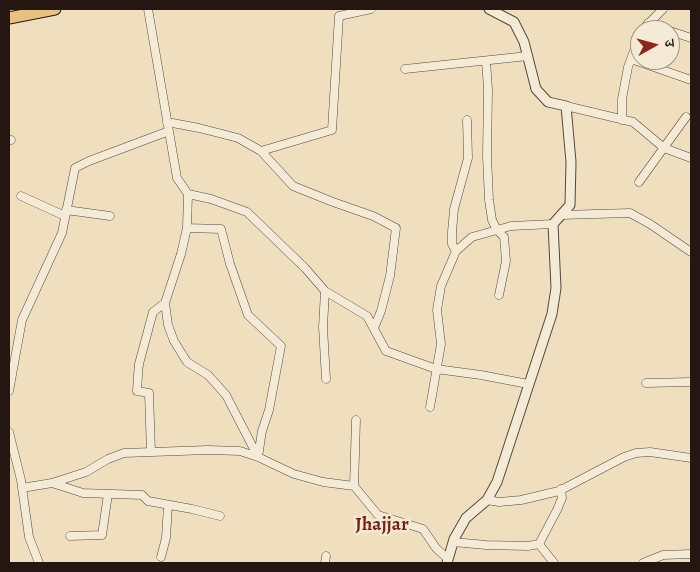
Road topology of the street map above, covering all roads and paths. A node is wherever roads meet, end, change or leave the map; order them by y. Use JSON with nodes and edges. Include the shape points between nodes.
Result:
{"nodes":[{"id":1,"x":55,"y":9,"type":"edge"},
{"id":2,"x":148,"y":9,"type":"edge"},
{"id":3,"x":371,"y":9,"type":"edge"},
{"id":4,"x":489,"y":9,"type":"edge"},
{"id":5,"x":663,"y":9,"type":"edge"},
{"id":6,"x":9,"y":18,"type":"edge"},
{"id":7,"x":651,"y":20,"type":"edge"},
{"id":8,"x":528,"y":56,"type":"junction"},
{"id":9,"x":486,"y":61,"type":"junction"},
{"id":10,"x":630,"y":63,"type":"edge"},
{"id":11,"x":405,"y":69,"type":"dead end"},
{"id":12,"x":662,"y":70,"type":"edge"},
{"id":13,"x":691,"y":80,"type":"edge"},
{"id":14,"x":566,"y":106,"type":"junction"},
{"id":15,"x":686,"y":117,"type":"dead end"},
{"id":16,"x":467,"y":120,"type":"dead end"},
{"id":17,"x":622,"y":120,"type":"junction"},
{"id":18,"x":167,"y":122,"type":"junction"},
{"id":19,"x":169,"y":132,"type":"junction"},
{"id":20,"x":664,"y":148,"type":"junction"},
{"id":21,"x":261,"y":151,"type":"junction"},
{"id":22,"x":691,"y":158,"type":"edge"},
{"id":23,"x":639,"y":182,"type":"dead end"},
{"id":24,"x":188,"y":194,"type":"junction"},
{"id":25,"x":20,"y":196,"type":"dead end"},
{"id":26,"x":66,"y":213,"type":"junction"},
{"id":27,"x":561,"y":215,"type":"junction"},
{"id":28,"x":110,"y":216,"type":"dead end"},
{"id":29,"x":553,"y":224,"type":"junction"},
{"id":30,"x":187,"y":228,"type":"junction"},
{"id":31,"x":497,"y":230,"type":"junction"},
{"id":32,"x":456,"y":251,"type":"junction"},
{"id":33,"x":691,"y":252,"type":"edge"},
{"id":34,"x":325,"y":291,"type":"junction"},
{"id":35,"x":500,"y":295,"type":"dead end"},
{"id":36,"x":165,"y":303,"type":"junction"},
{"id":37,"x":374,"y":328,"type":"junction"},
{"id":38,"x":436,"y":369,"type":"junction"},
{"id":39,"x":326,"y":379,"type":"dead end"},
{"id":40,"x":10,"y":380,"type":"edge"},
{"id":41,"x":691,"y":382,"type":"edge"},
{"id":42,"x":646,"y":383,"type":"dead end"},
{"id":43,"x":528,"y":384,"type":"junction"},
{"id":44,"x":9,"y":391,"type":"edge"},
{"id":45,"x":430,"y":407,"type":"dead end"},
{"id":46,"x":356,"y":420,"type":"dead end"},
{"id":47,"x":9,"y":432,"type":"edge"},
{"id":48,"x":151,"y":452,"type":"junction"},
{"id":49,"x":258,"y":457,"type":"junction"},
{"id":50,"x":691,"y":458,"type":"edge"},
{"id":51,"x":52,"y":483,"type":"junction"},
{"id":52,"x":354,"y":486,"type":"junction"},
{"id":53,"x":22,"y":488,"type":"junction"},
{"id":54,"x":561,"y":489,"type":"junction"},
{"id":55,"x":108,"y":494,"type":"junction"},
{"id":56,"x":487,"y":500,"type":"junction"},
{"id":57,"x":168,"y":505,"type":"junction"},
{"id":58,"x":220,"y":516,"type":"dead end"},
{"id":59,"x":70,"y":536,"type":"dead end"},
{"id":60,"x":453,"y":542,"type":"junction"},
{"id":61,"x":539,"y":544,"type":"junction"},
{"id":62,"x":691,"y":554,"type":"edge"},
{"id":63,"x":160,"y":558,"type":"dead end"},
{"id":64,"x":447,"y":561,"type":"edge"},
{"id":65,"x":39,"y":563,"type":"edge"},
{"id":66,"x":554,"y":563,"type":"edge"},
{"id":67,"x":642,"y":563,"type":"edge"}],
"edges":[{"from":1,"to":6,"type":"main road"},
{"from":2,"to":18,"type":"street"},
{"from":3,"to":21,"type":"street","via":[[339,16],[332,130]]},
{"from":4,"to":8,"type":"street","via":[[514,22]]},
{"from":5,"to":7,"type":"street"},
{"from":8,"to":9,"type":"street"},
{"from":8,"to":14,"type":"street","via":[[536,89],[548,102]]},
{"from":9,"to":11,"type":"street"},
{"from":9,"to":31,"type":"street","via":[[489,200]]},
{"from":10,"to":17,"type":"street","via":[[622,99]]},
{"from":12,"to":13,"type":"street"},
{"from":14,"to":17,"type":"street"},
{"from":14,"to":27,"type":"street","via":[[571,162],[570,204]]},
{"from":15,"to":20,"type":"street"},
{"from":16,"to":32,"type":"street","via":[[468,158],[452,232]]},
{"from":17,"to":20,"type":"street","via":[[633,122]]},
{"from":18,"to":19,"type":"street"},
{"from":18,"to":21,"type":"street","via":[[238,138]]},
{"from":19,"to":24,"type":"street","via":[[177,178]]},
{"from":19,"to":26,"type":"street","via":[[75,168]]},
{"from":20,"to":22,"type":"street"},
{"from":20,"to":23,"type":"street"},
{"from":21,"to":37,"type":"street","via":[[294,186],[396,228],[390,276]]},
{"from":24,"to":30,"type":"street"},
{"from":24,"to":34,"type":"street","via":[[247,212]]},
{"from":25,"to":26,"type":"street"},
{"from":26,"to":28,"type":"street"},
{"from":26,"to":40,"type":"street","via":[[62,233],[22,320]]},
{"from":27,"to":29,"type":"street"},
{"from":27,"to":33,"type":"street","via":[[630,213]]},
{"from":29,"to":31,"type":"street"},
{"from":29,"to":43,"type":"street","via":[[556,288],[552,314]]},
{"from":30,"to":36,"type":"street"},
{"from":30,"to":49,"type":"street","via":[[221,229],[248,315],[281,346]]},
{"from":31,"to":32,"type":"street","via":[[472,237]]},
{"from":31,"to":35,"type":"street","via":[[504,236],[506,261]]},
{"from":32,"to":38,"type":"street","via":[[441,286],[437,310],[441,344]]},
{"from":34,"to":37,"type":"street","via":[[367,316]]},
{"from":34,"to":39,"type":"street"},
{"from":36,"to":48,"type":"street","via":[[153,312],[139,369],[137,391],[149,392]]},
{"from":36,"to":49,"type":"street","via":[[174,341],[187,362],[208,374],[226,395]]},
{"from":37,"to":38,"type":"street","via":[[386,351]]},
{"from":38,"to":43,"type":"street"},
{"from":38,"to":45,"type":"street"},
{"from":40,"to":44,"type":"street"},
{"from":41,"to":42,"type":"street"},
{"from":43,"to":56,"type":"street","via":[[497,482]]},
{"from":46,"to":52,"type":"street"},
{"from":47,"to":53,"type":"street"},
{"from":48,"to":49,"type":"street","via":[[240,451]]},
{"from":48,"to":51,"type":"street","via":[[124,453],[86,472]]},
{"from":49,"to":52,"type":"street","via":[[294,474]]},
{"from":50,"to":54,"type":"street","via":[[636,453]]},
{"from":51,"to":53,"type":"street"},
{"from":51,"to":55,"type":"street","via":[[83,492]]},
{"from":52,"to":64,"type":"street","via":[[378,515],[423,529]]},
{"from":53,"to":65,"type":"street","via":[[29,537]]},
{"from":54,"to":56,"type":"street","via":[[522,500]]},
{"from":54,"to":61,"type":"street","via":[[562,498]]},
{"from":55,"to":57,"type":"street","via":[[142,495],[148,501]]},
{"from":55,"to":59,"type":"street","via":[[102,535]]},
{"from":56,"to":60,"type":"street","via":[[466,518]]},
{"from":57,"to":58,"type":"street"},
{"from":57,"to":63,"type":"street","via":[[166,538]]},
{"from":60,"to":61,"type":"street"},
{"from":60,"to":64,"type":"street"},
{"from":61,"to":66,"type":"street"},
{"from":62,"to":67,"type":"street","via":[[663,555]]}]}
